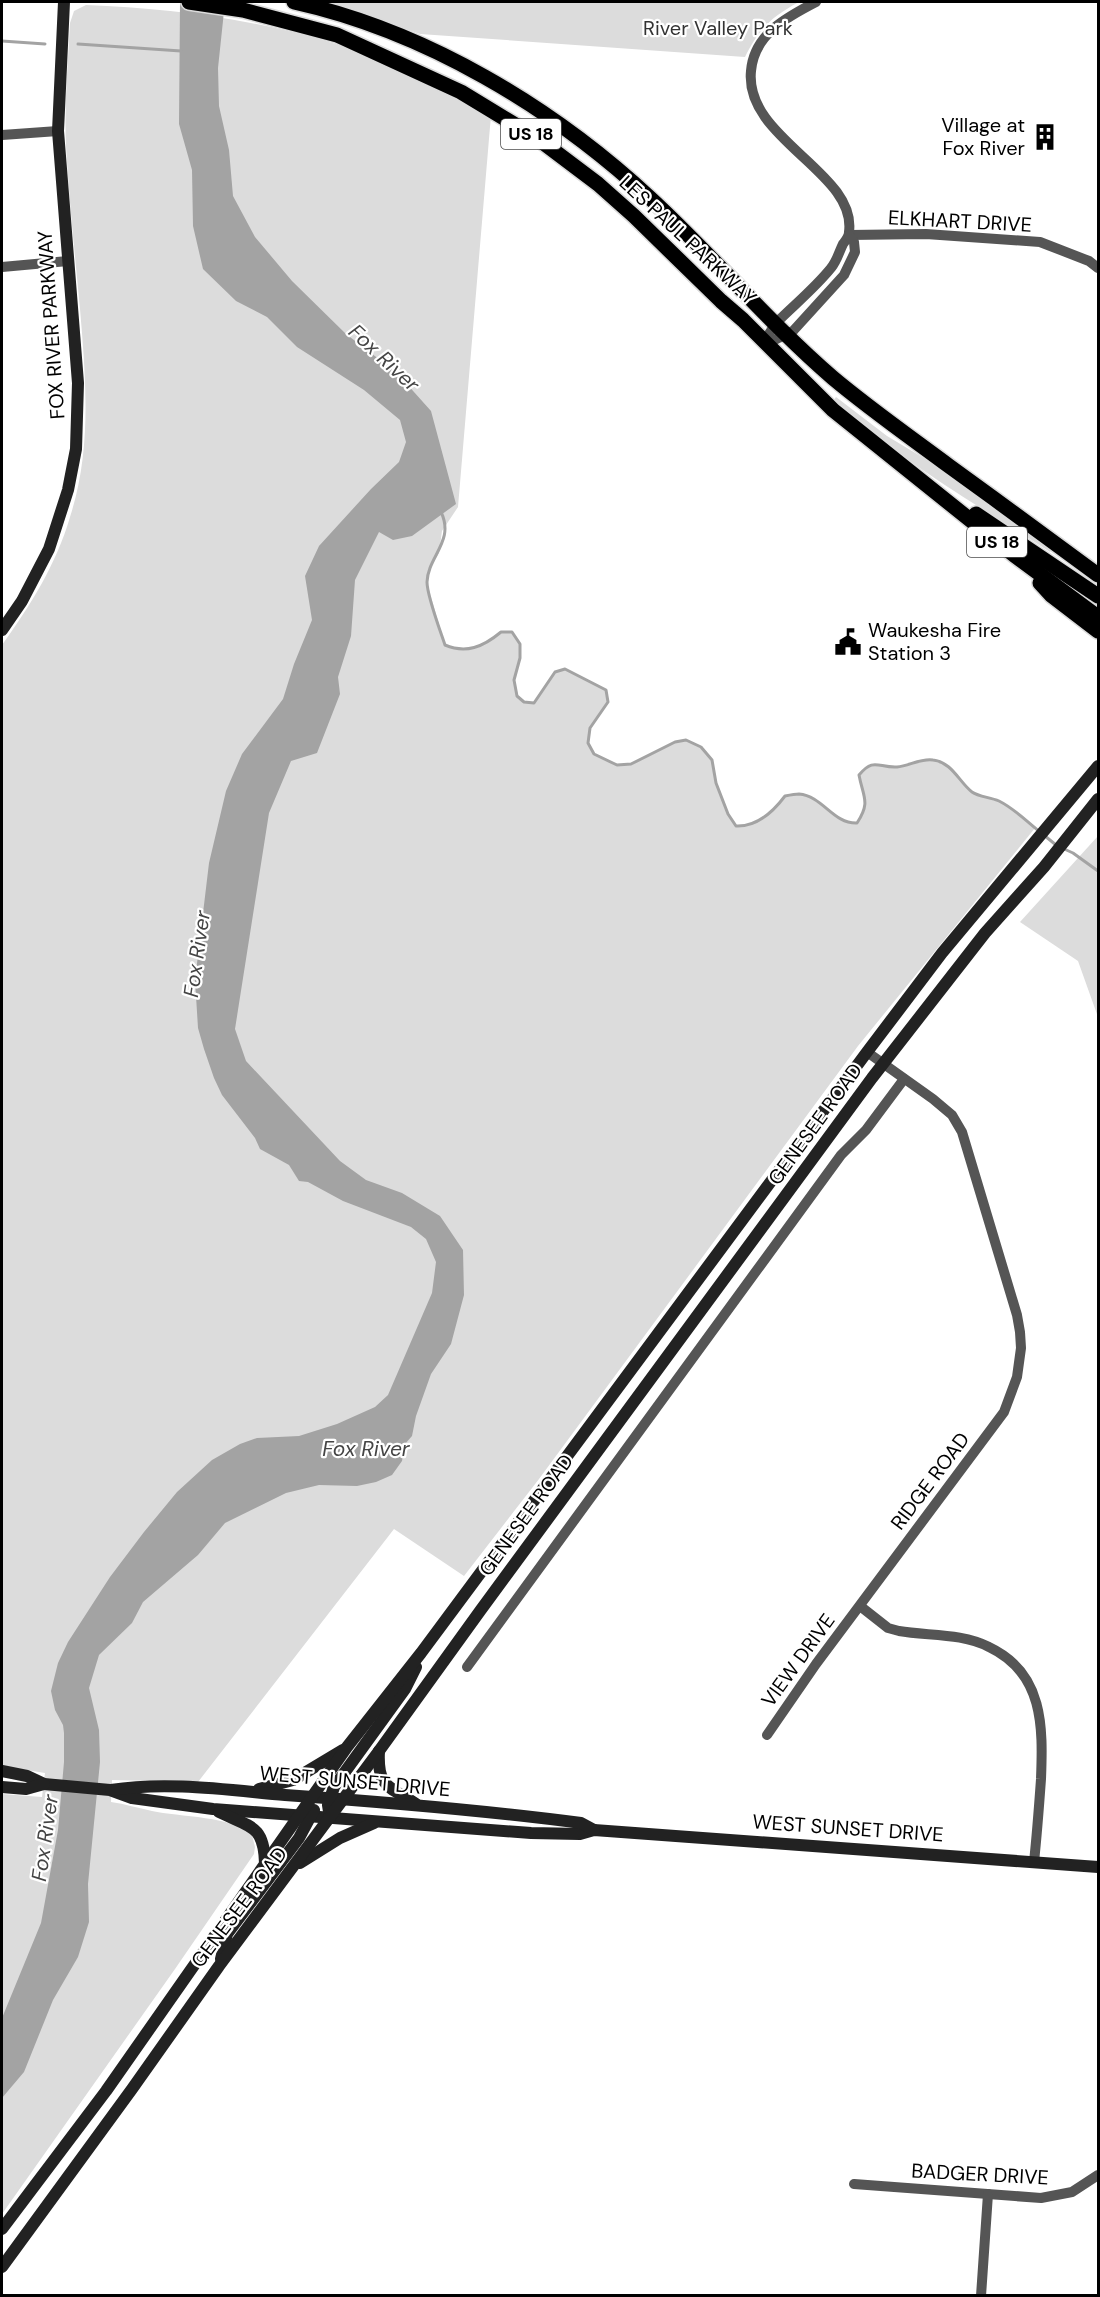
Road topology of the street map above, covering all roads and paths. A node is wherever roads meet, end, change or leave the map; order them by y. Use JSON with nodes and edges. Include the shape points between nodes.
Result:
{"nodes":[{"id":1,"x":64,"y":2,"type":"edge"},
{"id":2,"x":189,"y":2,"type":"edge"},
{"id":3,"x":294,"y":2,"type":"edge"},
{"id":4,"x":816,"y":2,"type":"edge"},
{"id":5,"x":58,"y":131,"type":"junction"},
{"id":6,"x":2,"y":135,"type":"edge"},
{"id":7,"x":849,"y":235,"type":"junction"},
{"id":8,"x":68,"y":261,"type":"junction"},
{"id":9,"x":2,"y":267,"type":"edge"},
{"id":10,"x":1098,"y":268,"type":"edge"},
{"id":11,"x":776,"y":323,"type":"junction"},
{"id":12,"x":787,"y":335,"type":"junction"},
{"id":13,"x":766,"y":344,"type":"junction"},
{"id":14,"x":898,"y":463,"type":"junction"},
{"id":15,"x":1014,"y":555,"type":"junction"},
{"id":16,"x":1098,"y":575,"type":"edge"},
{"id":17,"x":1098,"y":596,"type":"edge"},
{"id":18,"x":1098,"y":616,"type":"edge"},
{"id":19,"x":2,"y":630,"type":"edge"},
{"id":20,"x":1098,"y":632,"type":"edge"},
{"id":21,"x":1098,"y":766,"type":"edge"},
{"id":22,"x":1098,"y":799,"type":"edge"},
{"id":23,"x":867,"y":1052,"type":"junction"},
{"id":24,"x":883,"y":1064,"type":"junction"},
{"id":25,"x":904,"y":1079,"type":"junction"},
{"id":26,"x":860,"y":1606,"type":"junction"},
{"id":27,"x":421,"y":1653,"type":"junction"},
{"id":28,"x":467,"y":1667,"type":"dead end"},
{"id":29,"x":767,"y":1735,"type":"dead end"},
{"id":30,"x":346,"y":1748,"type":"junction"},
{"id":31,"x":379,"y":1751,"type":"junction"},
{"id":32,"x":2,"y":1771,"type":"edge"},
{"id":33,"x":44,"y":1784,"type":"junction"},
{"id":34,"x":2,"y":1787,"type":"edge"},
{"id":35,"x":110,"y":1790,"type":"junction"},
{"id":36,"x":248,"y":1792,"type":"junction"},
{"id":37,"x":312,"y":1797,"type":"junction"},
{"id":38,"x":329,"y":1798,"type":"junction"},
{"id":39,"x":344,"y":1799,"type":"junction"},
{"id":40,"x":417,"y":1804,"type":"junction"},
{"id":41,"x":213,"y":1809,"type":"junction"},
{"id":42,"x":306,"y":1816,"type":"junction"},
{"id":43,"x":330,"y":1818,"type":"junction"},
{"id":44,"x":378,"y":1822,"type":"junction"},
{"id":45,"x":594,"y":1830,"type":"junction"},
{"id":46,"x":1034,"y":1862,"type":"junction"},
{"id":47,"x":265,"y":1863,"type":"junction"},
{"id":48,"x":294,"y":1867,"type":"junction"},
{"id":49,"x":1098,"y":1867,"type":"edge"},
{"id":50,"x":219,"y":1966,"type":"junction"},
{"id":51,"x":1098,"y":2175,"type":"edge"},
{"id":52,"x":854,"y":2184,"type":"dead end"},
{"id":53,"x":988,"y":2194,"type":"junction"},
{"id":54,"x":2,"y":2229,"type":"edge"},
{"id":55,"x":2,"y":2267,"type":"edge"},
{"id":56,"x":981,"y":2295,"type":"edge"}],
"edges":[{"from":1,"to":5,"type":"main road","name":"FOX RIVER PARKWAY"},
{"from":2,"to":13,"type":"main road","name":"LES PAUL PARKWAY","number":"US 18","via":[[243,10],[337,35],[462,92],[537,138],[598,184]]},
{"from":3,"to":11,"type":"main road","name":"LES PAUL PARKWAY","number":"US 18","via":[[353,19],[430,50],[550,118],[651,199]]},
{"from":4,"to":7,"type":"street","via":[[788,16],[769,32],[753,59],[750,84],[763,116],[838,195],[848,217]]},
{"from":5,"to":6,"type":"street"},
{"from":5,"to":8,"type":"main road","name":"FOX RIVER PARKWAY"},
{"from":7,"to":10,"type":"street","name":"ELKHART DRIVE","via":[[926,234],[1040,242]]},
{"from":7,"to":11,"type":"street","via":[[831,268]]},
{"from":7,"to":12,"type":"street","via":[[855,252],[847,271]]},
{"from":8,"to":9,"type":"street"},
{"from":8,"to":19,"type":"main road","name":"FOX RIVER PARKWAY","via":[[78,394],[71,480],[45,559]]},
{"from":11,"to":12,"type":"main road","name":"LES PAUL PARKWAY","number":"US 18"},
{"from":11,"to":13,"type":"street"},
{"from":12,"to":13,"type":"street"},
{"from":12,"to":16,"type":"main road","name":"LES PAUL PARKWAY","number":"US 18","via":[[878,414]]},
{"from":13,"to":14,"type":"main road","name":"LES PAUL PARKWAY","number":"US 18","via":[[833,411]]},
{"from":14,"to":15,"type":"main road","name":"LES PAUL PARKWAY","number":"US 18"},
{"from":14,"to":17,"type":"main road"},
{"from":15,"to":18,"type":"main road","name":"LES PAUL PARKWAY","number":"US 18"},
{"from":15,"to":20,"type":"main road","via":[[1051,594]]},
{"from":21,"to":23,"type":"main road","name":"GENESEE ROAD","via":[[942,953]]},
{"from":22,"to":24,"type":"main road","name":"GENESEE ROAD","via":[[985,933]]},
{"from":23,"to":24,"type":"street","name":"RIDGE ROAD"},
{"from":23,"to":27,"type":"main road","name":"GENESEE ROAD"},
{"from":24,"to":25,"type":"street","name":"RIDGE ROAD"},
{"from":24,"to":31,"type":"main road","name":"GENESEE ROAD"},
{"from":25,"to":26,"type":"street","name":"RIDGE ROAD","via":[[952,1115],[962,1132],[1017,1315],[1020,1362],[1004,1412]]},
{"from":25,"to":28,"type":"street","name":"GENESEE ROAD","via":[[842,1155]]},
{"from":26,"to":29,"type":"street","name":"VIEW DRIVE"},
{"from":26,"to":46,"type":"street","via":[[888,1628],[969,1640],[990,1647],[1022,1673],[1031,1688],[1041,1724]]},
{"from":27,"to":30,"type":"main road","name":"GENESEE ROAD"},
{"from":27,"to":38,"type":"main road","via":[[414,1674]]},
{"from":30,"to":36,"type":"main road","via":[[293,1780]]},
{"from":30,"to":37,"type":"main road","name":"GENESEE ROAD"},
{"from":31,"to":39,"type":"main road","name":"GENESEE ROAD"},
{"from":31,"to":40,"type":"main road","via":[[383,1782]]},
{"from":32,"to":33,"type":"main road","name":"WEST SUNSET DRIVE"},
{"from":33,"to":34,"type":"main road","name":"WEST SUNSET DRIVE","via":[[26,1789]]},
{"from":33,"to":35,"type":"main road","name":"WEST SUNSET DRIVE"},
{"from":35,"to":36,"type":"main road","name":"WEST SUNSET DRIVE","via":[[134,1786]]},
{"from":35,"to":41,"type":"main road","name":"WEST SUNSET DRIVE","via":[[132,1798]]},
{"from":36,"to":37,"type":"main road","name":"WEST SUNSET DRIVE"},
{"from":37,"to":38,"type":"main road","name":"WEST SUNSET DRIVE"},
{"from":37,"to":42,"type":"main road","name":"GENESEE ROAD"},
{"from":38,"to":39,"type":"main road","name":"WEST SUNSET DRIVE"},
{"from":38,"to":43,"type":"main road"},
{"from":39,"to":40,"type":"main road","name":"WEST SUNSET DRIVE"},
{"from":39,"to":43,"type":"main road","name":"GENESEE ROAD"},
{"from":40,"to":45,"type":"main road","name":"WEST SUNSET DRIVE","via":[[581,1823]]},
{"from":41,"to":42,"type":"main road","name":"WEST SUNSET DRIVE"},
{"from":41,"to":47,"type":"main road","via":[[259,1834]]},
{"from":42,"to":43,"type":"main road","name":"WEST SUNSET DRIVE"},
{"from":42,"to":47,"type":"main road","name":"GENESEE ROAD"},
{"from":42,"to":50,"type":"main road","via":[[298,1838],[227,1934]]},
{"from":43,"to":44,"type":"main road","name":"WEST SUNSET DRIVE"},
{"from":43,"to":48,"type":"main road","name":"GENESEE ROAD"},
{"from":44,"to":45,"type":"main road","name":"WEST SUNSET DRIVE","via":[[531,1833],[580,1834]]},
{"from":44,"to":48,"type":"main road","via":[[340,1838]]},
{"from":45,"to":46,"type":"main road","name":"WEST SUNSET DRIVE"},
{"from":46,"to":49,"type":"main road","name":"WEST SUNSET DRIVE"},
{"from":47,"to":54,"type":"main road","name":"GENESEE ROAD","via":[[106,2091]]},
{"from":48,"to":50,"type":"main road","name":"GENESEE ROAD"},
{"from":50,"to":55,"type":"main road","name":"GENESEE ROAD"},
{"from":51,"to":53,"type":"street","name":"BADGER DRIVE","via":[[1072,2192],[1055,2197]]},
{"from":52,"to":53,"type":"street","name":"BADGER DRIVE"},
{"from":53,"to":56,"type":"street"}]}
